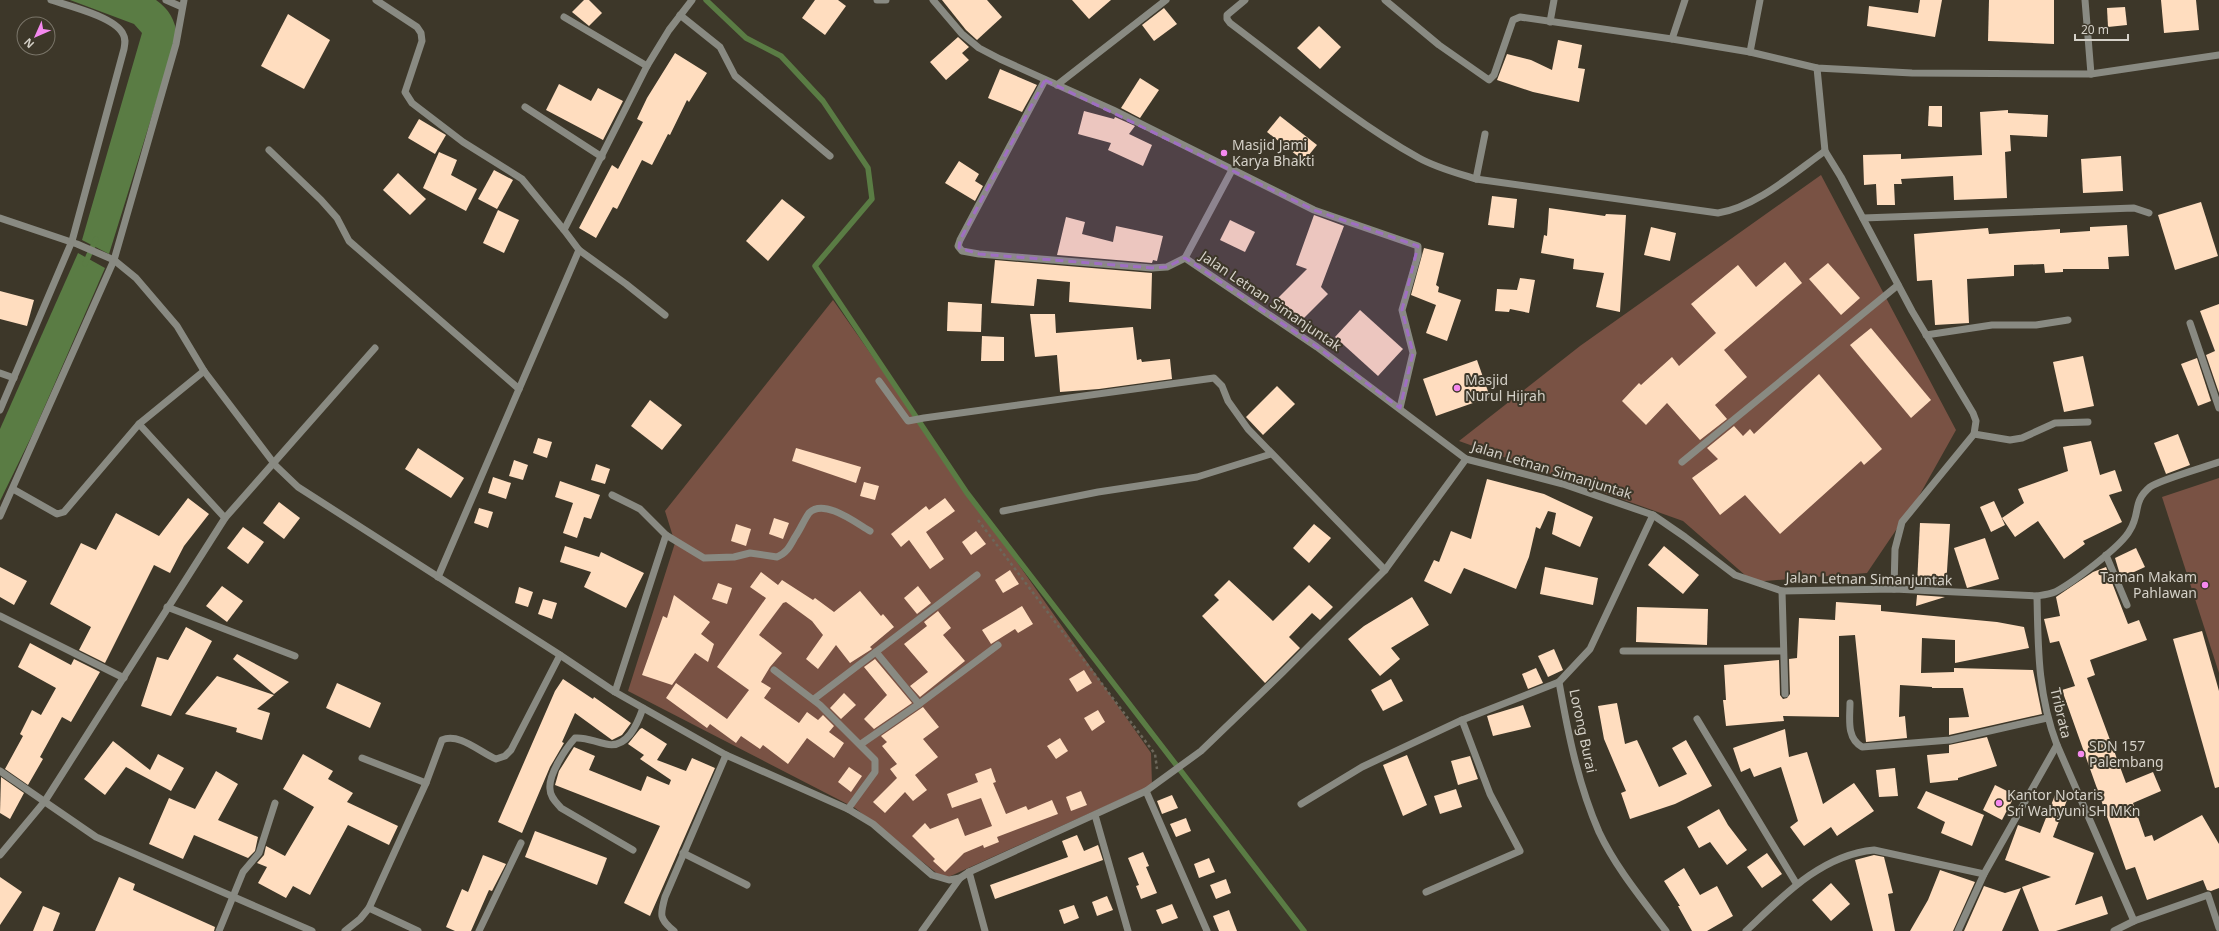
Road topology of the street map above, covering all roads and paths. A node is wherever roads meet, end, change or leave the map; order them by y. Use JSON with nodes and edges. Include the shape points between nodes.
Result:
{"nodes":[{"id":1,"x":51,"y":0,"type":"edge"},
{"id":2,"x":166,"y":0,"type":"edge"},
{"id":3,"x":376,"y":0,"type":"edge"},
{"id":4,"x":877,"y":0,"type":"edge"},
{"id":5,"x":886,"y":0,"type":"edge"},
{"id":6,"x":933,"y":0,"type":"edge"},
{"id":7,"x":1166,"y":0,"type":"edge"},
{"id":8,"x":1245,"y":0,"type":"edge"},
{"id":9,"x":1385,"y":0,"type":"edge"},
{"id":10,"x":1554,"y":0,"type":"edge"},
{"id":11,"x":1685,"y":0,"type":"edge"},
{"id":12,"x":1760,"y":0,"type":"edge"},
{"id":13,"x":2085,"y":0,"type":"edge"},
{"id":14,"x":690,"y":2,"type":"edge"},
{"id":15,"x":183,"y":3,"type":"edge"},
{"id":16,"x":680,"y":15,"type":"junction"},
{"id":17,"x":564,"y":17,"type":"dead end"},
{"id":18,"x":1550,"y":22,"type":"junction"},
{"id":19,"x":1672,"y":39,"type":"junction"},
{"id":20,"x":1750,"y":52,"type":"junction"},
{"id":21,"x":2219,"y":55,"type":"edge"},
{"id":22,"x":647,"y":66,"type":"junction"},
{"id":23,"x":1817,"y":68,"type":"junction"},
{"id":24,"x":2091,"y":74,"type":"junction"},
{"id":25,"x":1045,"y":80,"type":"junction"},
{"id":26,"x":1057,"y":85,"type":"junction"},
{"id":27,"x":525,"y":107,"type":"dead end"},
{"id":28,"x":1485,"y":134,"type":"dead end"},
{"id":29,"x":269,"y":150,"type":"dead end"},
{"id":30,"x":1825,"y":151,"type":"junction"},
{"id":31,"x":830,"y":156,"type":"dead end"},
{"id":32,"x":602,"y":157,"type":"junction"},
{"id":33,"x":1232,"y":170,"type":"junction"},
{"id":34,"x":1476,"y":179,"type":"junction"},
{"id":35,"x":2149,"y":213,"type":"dead end"},
{"id":36,"x":0,"y":218,"type":"edge"},
{"id":37,"x":1863,"y":218,"type":"junction"},
{"id":38,"x":564,"y":230,"type":"junction"},
{"id":39,"x":75,"y":242,"type":"junction"},
{"id":40,"x":579,"y":250,"type":"junction"},
{"id":41,"x":1185,"y":258,"type":"junction"},
{"id":42,"x":114,"y":260,"type":"junction"},
{"id":43,"x":1898,"y":285,"type":"junction"},
{"id":44,"x":665,"y":315,"type":"dead end"},
{"id":45,"x":2068,"y":320,"type":"dead end"},
{"id":46,"x":2190,"y":324,"type":"dead end"},
{"id":47,"x":1926,"y":335,"type":"junction"},
{"id":48,"x":375,"y":348,"type":"dead end"},
{"id":49,"x":204,"y":371,"type":"junction"},
{"id":50,"x":0,"y":373,"type":"edge"},
{"id":51,"x":14,"y":378,"type":"junction"},
{"id":52,"x":879,"y":381,"type":"dead end"},
{"id":53,"x":519,"y":389,"type":"junction"},
{"id":54,"x":1400,"y":408,"type":"junction"},
{"id":55,"x":2219,"y":408,"type":"edge"},
{"id":56,"x":0,"y":410,"type":"edge"},
{"id":57,"x":2088,"y":422,"type":"dead end"},
{"id":58,"x":139,"y":424,"type":"junction"},
{"id":59,"x":1974,"y":434,"type":"junction"},
{"id":60,"x":1272,"y":454,"type":"junction"},
{"id":61,"x":1466,"y":459,"type":"junction"},
{"id":62,"x":273,"y":462,"type":"junction"},
{"id":63,"x":1682,"y":462,"type":"dead end"},
{"id":64,"x":2219,"y":462,"type":"edge"},
{"id":65,"x":13,"y":488,"type":"junction"},
{"id":66,"x":612,"y":495,"type":"dead end"},
{"id":67,"x":1004,"y":511,"type":"dead end"},
{"id":68,"x":1652,"y":515,"type":"junction"},
{"id":69,"x":0,"y":516,"type":"edge"},
{"id":70,"x":225,"y":518,"type":"junction"},
{"id":71,"x":978,"y":520,"type":"dead end"},
{"id":72,"x":870,"y":531,"type":"dead end"},
{"id":73,"x":666,"y":535,"type":"junction"},
{"id":74,"x":2106,"y":556,"type":"junction"},
{"id":75,"x":1385,"y":570,"type":"junction"},
{"id":76,"x":977,"y":575,"type":"dead end"},
{"id":77,"x":438,"y":577,"type":"junction"},
{"id":78,"x":1894,"y":589,"type":"junction"},
{"id":79,"x":1782,"y":591,"type":"junction"},
{"id":80,"x":2037,"y":596,"type":"junction"},
{"id":81,"x":2127,"y":605,"type":"dead end"},
{"id":82,"x":166,"y":607,"type":"junction"},
{"id":83,"x":0,"y":616,"type":"edge"},
{"id":84,"x":998,"y":645,"type":"dead end"},
{"id":85,"x":1623,"y":651,"type":"dead end"},
{"id":86,"x":1782,"y":651,"type":"junction"},
{"id":87,"x":876,"y":652,"type":"junction"},
{"id":88,"x":560,"y":655,"type":"junction"},
{"id":89,"x":295,"y":656,"type":"dead end"},
{"id":90,"x":774,"y":670,"type":"dead end"},
{"id":91,"x":124,"y":678,"type":"junction"},
{"id":92,"x":1559,"y":682,"type":"junction"},
{"id":93,"x":615,"y":692,"type":"junction"},
{"id":94,"x":1785,"y":694,"type":"dead end"},
{"id":95,"x":814,"y":699,"type":"junction"},
{"id":96,"x":1850,"y":703,"type":"dead end"},
{"id":97,"x":919,"y":704,"type":"junction"},
{"id":98,"x":644,"y":708,"type":"junction"},
{"id":99,"x":2047,"y":718,"type":"junction"},
{"id":100,"x":1697,"y":719,"type":"dead end"},
{"id":101,"x":1462,"y":720,"type":"junction"},
{"id":102,"x":861,"y":744,"type":"junction"},
{"id":103,"x":2057,"y":745,"type":"junction"},
{"id":104,"x":726,"y":755,"type":"junction"},
{"id":105,"x":362,"y":758,"type":"dead end"},
{"id":106,"x":0,"y":771,"type":"edge"},
{"id":107,"x":426,"y":783,"type":"junction"},
{"id":108,"x":1158,"y":784,"type":"junction"},
{"id":109,"x":1146,"y":791,"type":"junction"},
{"id":110,"x":45,"y":801,"type":"junction"},
{"id":111,"x":275,"y":803,"type":"dead end"},
{"id":112,"x":1300,"y":804,"type":"dead end"},
{"id":113,"x":848,"y":809,"type":"junction"},
{"id":114,"x":1095,"y":815,"type":"junction"},
{"id":115,"x":521,"y":843,"type":"dead end"},
{"id":116,"x":633,"y":850,"type":"dead end"},
{"id":117,"x":683,"y":853,"type":"junction"},
{"id":118,"x":0,"y":855,"type":"edge"},
{"id":119,"x":969,"y":872,"type":"junction"},
{"id":120,"x":1984,"y":874,"type":"junction"},
{"id":121,"x":960,"y":878,"type":"junction"},
{"id":122,"x":1796,"y":883,"type":"junction"},
{"id":123,"x":747,"y":885,"type":"dead end"},
{"id":124,"x":1426,"y":892,"type":"dead end"},
{"id":125,"x":233,"y":896,"type":"junction"},
{"id":126,"x":369,"y":908,"type":"junction"},
{"id":127,"x":2134,"y":921,"type":"junction"},
{"id":128,"x":2219,"y":928,"type":"edge"},
{"id":129,"x":219,"y":931,"type":"edge"},
{"id":130,"x":312,"y":931,"type":"edge"},
{"id":131,"x":345,"y":931,"type":"edge"},
{"id":132,"x":418,"y":931,"type":"edge"},
{"id":133,"x":479,"y":931,"type":"edge"},
{"id":134,"x":674,"y":931,"type":"edge"},
{"id":135,"x":922,"y":931,"type":"edge"},
{"id":136,"x":985,"y":931,"type":"edge"},
{"id":137,"x":1128,"y":931,"type":"edge"},
{"id":138,"x":1207,"y":931,"type":"edge"},
{"id":139,"x":1666,"y":931,"type":"edge"},
{"id":140,"x":1746,"y":931,"type":"edge"},
{"id":141,"x":1958,"y":931,"type":"edge"},
{"id":142,"x":2114,"y":931,"type":"edge"}],
"edges":[{"from":1,"to":39,"type":"street","via":[[112,22],[123,32],[126,40]]},
{"from":2,"to":15,"type":"street"},
{"from":3,"to":38,"type":"street","via":[[417,27],[421,33],[422,41],[406,85],[407,97],[463,142],[522,180]]},
{"from":4,"to":5,"type":"street"},
{"from":6,"to":25,"type":"street","via":[[962,34],[979,48]]},
{"from":7,"to":26,"type":"street"},
{"from":8,"to":34,"type":"street","via":[[1228,15],[1230,23],[1361,120],[1419,159]]},
{"from":9,"to":18,"type":"street","via":[[1439,45],[1489,80],[1494,75],[1513,20],[1520,17]]},
{"from":10,"to":18,"type":"street"},
{"from":11,"to":19,"type":"street"},
{"from":12,"to":20,"type":"street"},
{"from":13,"to":24,"type":"street"},
{"from":14,"to":16,"type":"street"},
{"from":15,"to":42,"type":"street","via":[[176,44]]},
{"from":16,"to":22,"type":"street"},
{"from":16,"to":31,"type":"street","via":[[720,47],[735,76]]},
{"from":17,"to":22,"type":"street"},
{"from":18,"to":19,"type":"street"},
{"from":19,"to":20,"type":"street"},
{"from":20,"to":23,"type":"street"},
{"from":21,"to":24,"type":"street"},
{"from":22,"to":32,"type":"street"},
{"from":23,"to":24,"type":"street","via":[[1912,73]]},
{"from":23,"to":30,"type":"street"},
{"from":25,"to":26,"type":"street"},
{"from":25,"to":41,"type":"street","name":"Jalan Letnan Simanjuntak","via":[[960,240],[959,248],[964,252],[979,254],[1152,268],[1167,267]]},
{"from":26,"to":33,"type":"street"},
{"from":27,"to":32,"type":"street"},
{"from":28,"to":34,"type":"street"},
{"from":29,"to":53,"type":"street","via":[[337,218],[349,241]]},
{"from":30,"to":34,"type":"street","via":[[1749,203],[1734,210],[1718,213]]},
{"from":30,"to":37,"type":"street"},
{"from":32,"to":38,"type":"street"},
{"from":33,"to":41,"type":"street"},
{"from":33,"to":54,"type":"street","via":[[1314,210],[1418,246],[1418,255],[1402,310],[1413,353]]},
{"from":35,"to":37,"type":"street","via":[[2134,208]]},
{"from":36,"to":39,"type":"street"},
{"from":37,"to":43,"type":"street"},
{"from":38,"to":40,"type":"street"},
{"from":39,"to":42,"type":"street"},
{"from":39,"to":51,"type":"street"},
{"from":40,"to":44,"type":"street"},
{"from":40,"to":53,"type":"street"},
{"from":41,"to":54,"type":"street","name":"Jalan Letnan Simanjuntak","via":[[1304,338]]},
{"from":42,"to":49,"type":"street","via":[[156,300],[177,326]]},
{"from":42,"to":65,"type":"street"},
{"from":43,"to":47,"type":"street"},
{"from":43,"to":63,"type":"street"},
{"from":45,"to":47,"type":"street","via":[[2036,325],[1992,325]]},
{"from":46,"to":55,"type":"street"},
{"from":47,"to":59,"type":"street","via":[[1973,413],[1976,421]]},
{"from":48,"to":62,"type":"street"},
{"from":49,"to":58,"type":"street"},
{"from":49,"to":62,"type":"street"},
{"from":50,"to":51,"type":"street"},
{"from":51,"to":56,"type":"street"},
{"from":52,"to":60,"type":"street","via":[[908,421],[914,421],[1214,378],[1222,386],[1237,415]]},
{"from":53,"to":77,"type":"street"},
{"from":54,"to":61,"type":"street","name":"Jalan Letnan Simanjuntak"},
{"from":57,"to":59,"type":"street","via":[[2055,423],[2022,438],[2010,440]]},
{"from":58,"to":65,"type":"street","via":[[64,512],[57,514]]},
{"from":58,"to":70,"type":"street"},
{"from":59,"to":78,"type":"street","via":[[1902,522],[1895,549]]},
{"from":60,"to":67,"type":"street","via":[[1196,477],[1098,492]]},
{"from":60,"to":75,"type":"street"},
{"from":61,"to":68,"type":"street","name":"Jalan Letnan Simanjuntak","via":[[1563,484]]},
{"from":61,"to":75,"type":"street"},
{"from":62,"to":70,"type":"street"},
{"from":62,"to":77,"type":"street","via":[[298,487]]},
{"from":64,"to":74,"type":"street","name":"Jalan Letnan Simanjuntak","via":[[2152,486],[2138,501],[2136,515],[2127,536]]},
{"from":65,"to":69,"type":"street"},
{"from":66,"to":73,"type":"street","via":[[640,509]]},
{"from":68,"to":79,"type":"street","name":"Jalan Letnan Simanjuntak","via":[[1735,576]]},
{"from":68,"to":92,"type":"street","name":"Lorong Burai","via":[[1590,649]]},
{"from":70,"to":82,"type":"street"},
{"from":71,"to":108,"type":"path","via":[[1156,754]]},
{"from":72,"to":73,"type":"street","via":[[832,510],[817,508],[810,513],[788,550],[777,557],[750,553],[734,557],[704,558]]},
{"from":73,"to":93,"type":"street"},
{"from":74,"to":80,"type":"street","name":"Jalan Letnan Simanjuntak","via":[[2055,592]]},
{"from":74,"to":81,"type":"street"},
{"from":75,"to":108,"type":"street","via":[[1201,751]]},
{"from":76,"to":87,"type":"street"},
{"from":77,"to":88,"type":"street"},
{"from":78,"to":79,"type":"street","name":"Jalan Letnan Simanjuntak"},
{"from":78,"to":80,"type":"street","name":"Jalan Letnan Simanjuntak"},
{"from":79,"to":86,"type":"street"},
{"from":80,"to":99,"type":"street","name":"Tribrata","via":[[2039,670]]},
{"from":82,"to":89,"type":"street"},
{"from":82,"to":91,"type":"street"},
{"from":83,"to":91,"type":"street"},
{"from":84,"to":97,"type":"street"},
{"from":85,"to":86,"type":"street"},
{"from":86,"to":94,"type":"street"},
{"from":87,"to":95,"type":"street"},
{"from":87,"to":97,"type":"street"},
{"from":88,"to":93,"type":"street"},
{"from":88,"to":107,"type":"street","via":[[511,750],[505,756],[496,759],[458,739],[449,737],[439,744]]},
{"from":90,"to":95,"type":"street"},
{"from":91,"to":110,"type":"street"},
{"from":92,"to":101,"type":"street"},
{"from":92,"to":139,"type":"street","name":"Lorong Burai","via":[[1577,773],[1599,832],[1623,874]]},
{"from":93,"to":98,"type":"street"},
{"from":95,"to":102,"type":"street"},
{"from":96,"to":99,"type":"street","via":[[1851,732],[1857,744],[1862,747],[1950,740]]},
{"from":97,"to":102,"type":"street"},
{"from":98,"to":104,"type":"street"},
{"from":98,"to":116,"type":"street","via":[[637,725],[628,737],[618,744],[607,745],[584,737],[575,738],[566,748],[549,788],[552,798],[561,808]]},
{"from":99,"to":103,"type":"street","name":"Tribrata"},
{"from":100,"to":122,"type":"street"},
{"from":101,"to":112,"type":"street","via":[[1362,767]]},
{"from":101,"to":124,"type":"street","via":[[1490,794],[1520,851]]},
{"from":102,"to":113,"type":"street","via":[[875,760],[877,767],[872,778]]},
{"from":103,"to":120,"type":"street","name":"Tribrata"},
{"from":103,"to":127,"type":"street"},
{"from":104,"to":113,"type":"street"},
{"from":104,"to":117,"type":"street"},
{"from":105,"to":107,"type":"street"},
{"from":106,"to":110,"type":"street"},
{"from":107,"to":126,"type":"street"},
{"from":108,"to":109,"type":"street"},
{"from":109,"to":114,"type":"street"},
{"from":109,"to":138,"type":"street"},
{"from":110,"to":118,"type":"street"},
{"from":110,"to":125,"type":"street","via":[[96,837]]},
{"from":111,"to":125,"type":"street","via":[[259,853],[243,872]]},
{"from":113,"to":121,"type":"street","via":[[873,824],[932,875],[949,880]]},
{"from":114,"to":119,"type":"street"},
{"from":114,"to":137,"type":"street"},
{"from":115,"to":133,"type":"street"},
{"from":117,"to":123,"type":"street"},
{"from":117,"to":134,"type":"street","via":[[660,913],[664,923]]},
{"from":119,"to":121,"type":"street"},
{"from":119,"to":136,"type":"street"},
{"from":120,"to":122,"type":"street","via":[[1874,850],[1843,858]]},
{"from":120,"to":141,"type":"street","name":"Tribrata"},
{"from":121,"to":135,"type":"street"},
{"from":122,"to":140,"type":"street"},
{"from":125,"to":129,"type":"street"},
{"from":125,"to":130,"type":"street"},
{"from":126,"to":131,"type":"street"},
{"from":126,"to":132,"type":"street"},
{"from":127,"to":128,"type":"street","via":[[2208,895]]},
{"from":127,"to":142,"type":"street"}]}
